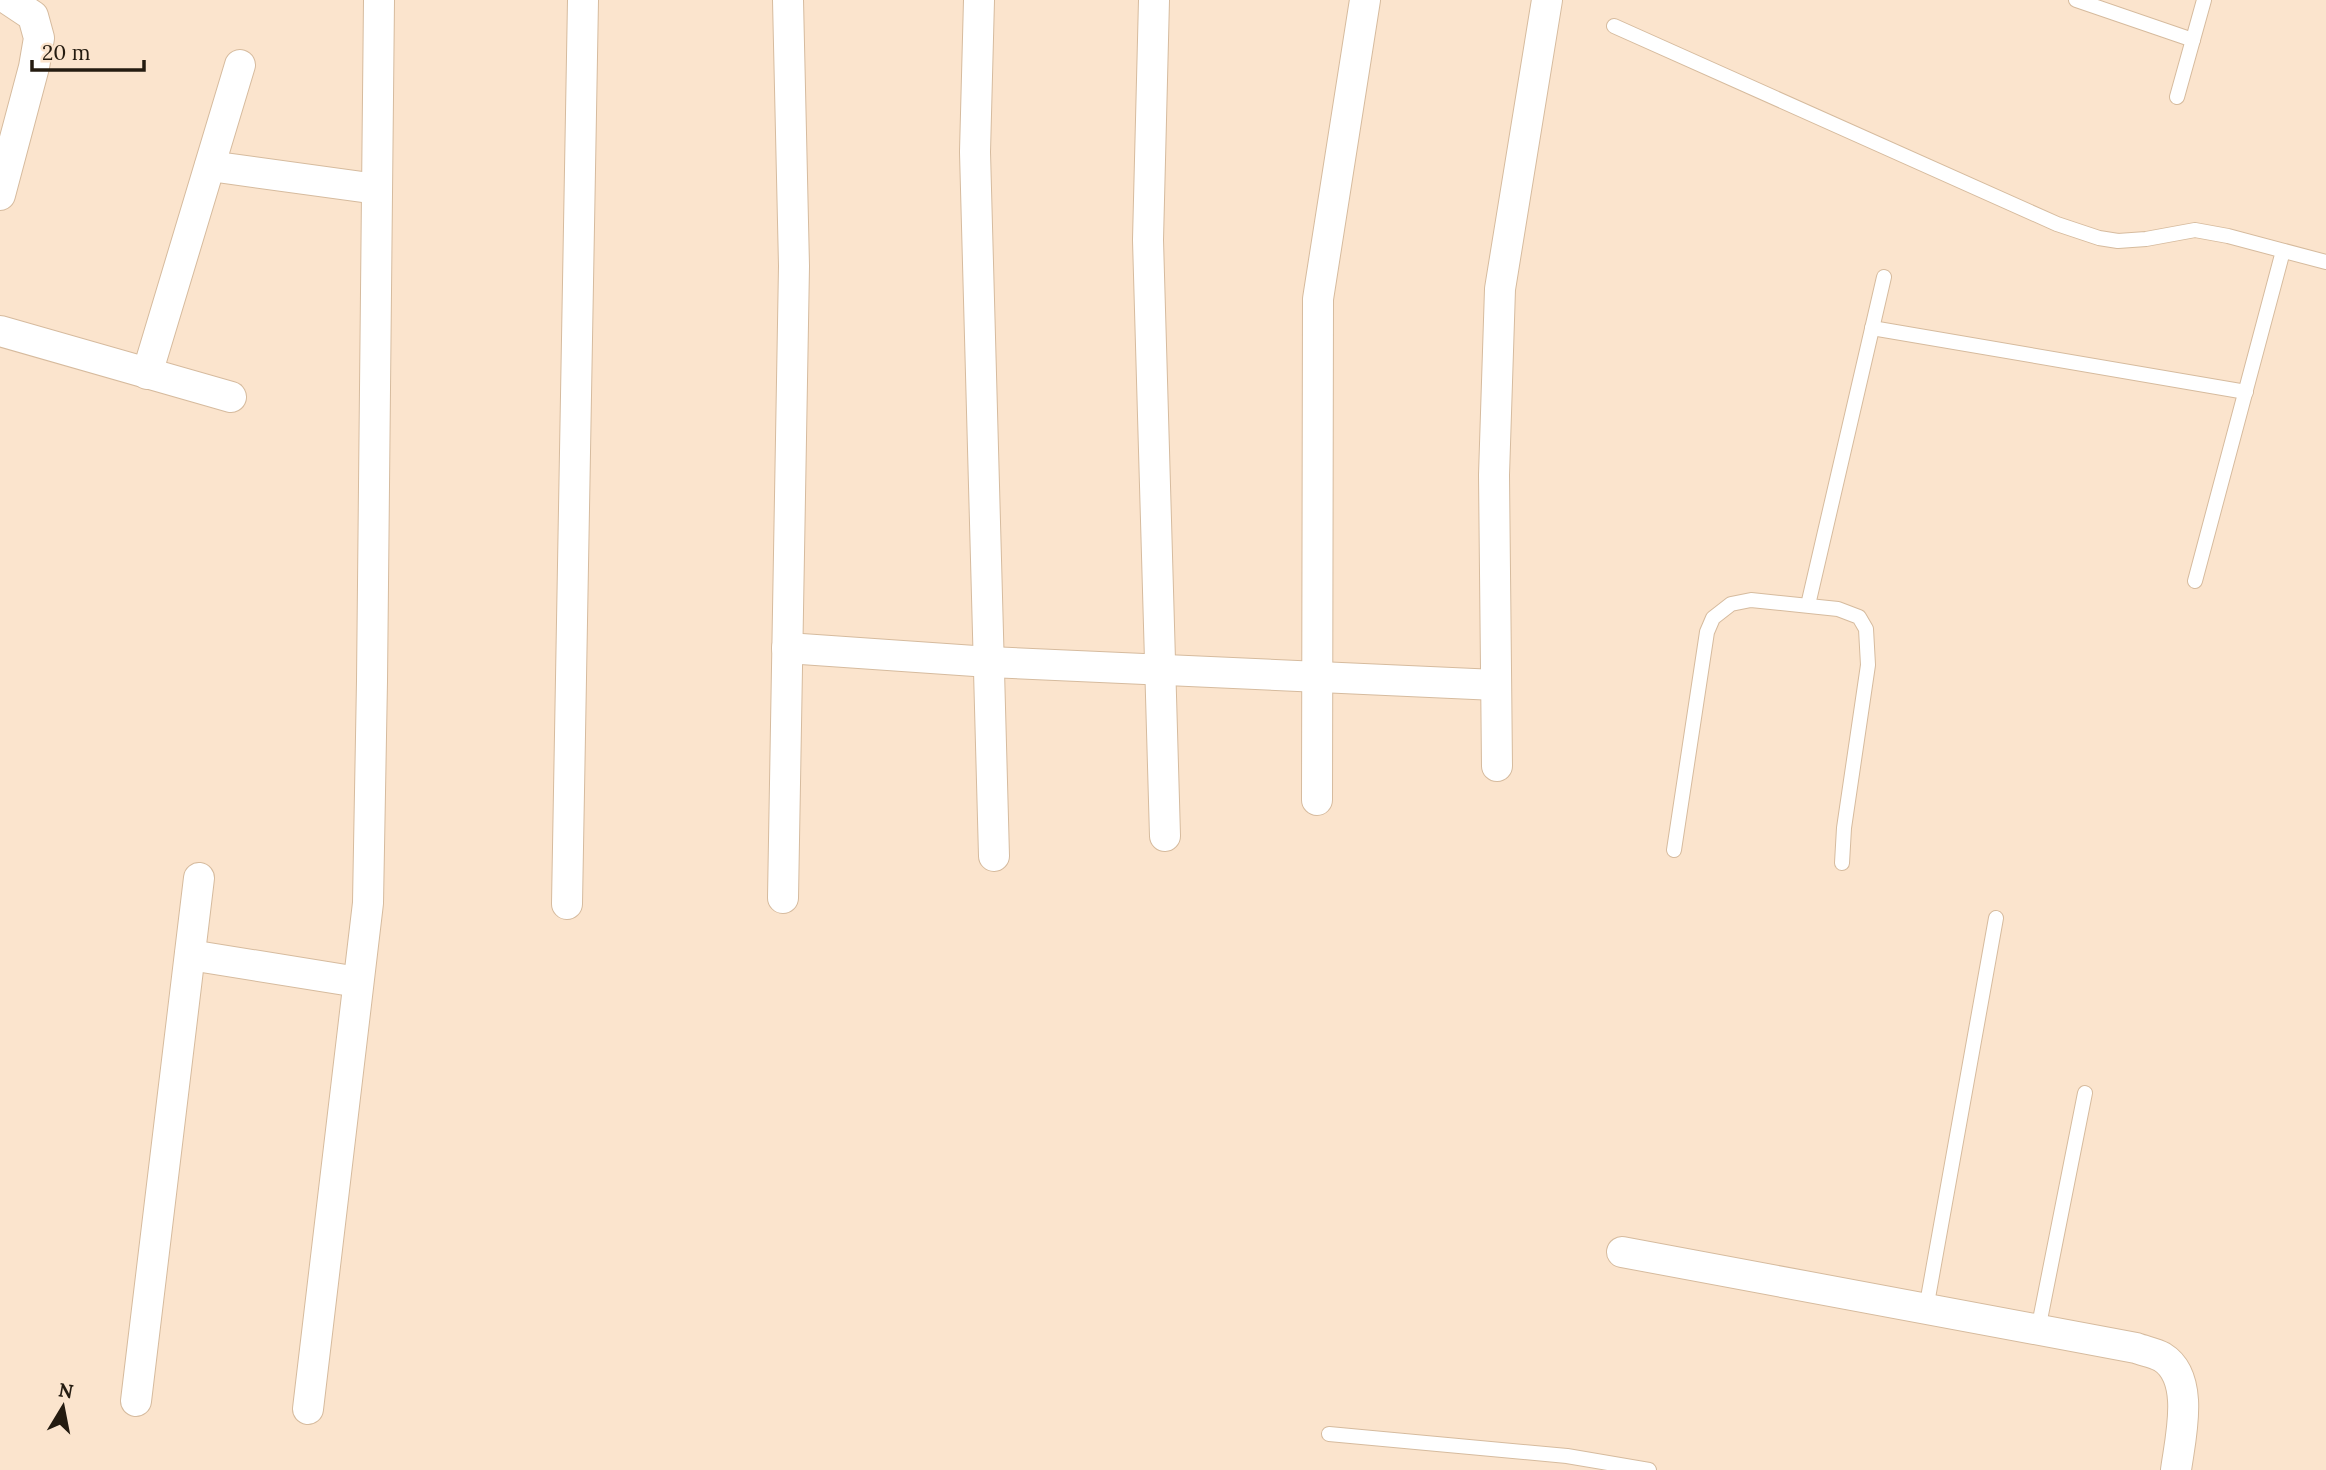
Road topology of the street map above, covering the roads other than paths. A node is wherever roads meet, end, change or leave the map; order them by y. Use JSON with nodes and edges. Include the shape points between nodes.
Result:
{"nodes":[{"id":1,"x":9,"y":0,"type":"edge"},
{"id":2,"x":379,"y":0,"type":"edge"},
{"id":3,"x":583,"y":0,"type":"edge"},
{"id":4,"x":788,"y":0,"type":"edge"},
{"id":5,"x":979,"y":0,"type":"edge"},
{"id":6,"x":1154,"y":0,"type":"edge"},
{"id":7,"x":1365,"y":0,"type":"edge"},
{"id":8,"x":1547,"y":0,"type":"edge"},
{"id":9,"x":2076,"y":0,"type":"edge"},
{"id":10,"x":2204,"y":0,"type":"edge"},
{"id":11,"x":1614,"y":26,"type":"dead end"},
{"id":12,"x":2193,"y":40,"type":"junction"},
{"id":13,"x":240,"y":65,"type":"dead end"},
{"id":14,"x":2177,"y":97,"type":"dead end"},
{"id":15,"x":210,"y":166,"type":"junction"},
{"id":16,"x":377,"y":190,"type":"junction"},
{"id":17,"x":0,"y":195,"type":"edge"},
{"id":18,"x":2283,"y":251,"type":"junction"},
{"id":19,"x":2326,"y":262,"type":"edge"},
{"id":20,"x":1884,"y":277,"type":"dead end"},
{"id":21,"x":1872,"y":328,"type":"junction"},
{"id":22,"x":0,"y":331,"type":"edge"},
{"id":23,"x":148,"y":374,"type":"junction"},
{"id":24,"x":2246,"y":392,"type":"junction"},
{"id":25,"x":231,"y":397,"type":"dead end"},
{"id":26,"x":2195,"y":581,"type":"dead end"},
{"id":27,"x":1808,"y":605,"type":"junction"},
{"id":28,"x":787,"y":648,"type":"junction"},
{"id":29,"x":989,"y":662,"type":"junction"},
{"id":30,"x":1160,"y":668,"type":"junction"},
{"id":31,"x":1317,"y":677,"type":"junction"},
{"id":32,"x":1496,"y":685,"type":"junction"},
{"id":33,"x":1497,"y":766,"type":"dead end"},
{"id":34,"x":1317,"y":800,"type":"dead end"},
{"id":35,"x":1165,"y":835,"type":"dead end"},
{"id":36,"x":1674,"y":850,"type":"dead end"},
{"id":37,"x":994,"y":856,"type":"dead end"},
{"id":38,"x":1842,"y":863,"type":"dead end"},
{"id":39,"x":199,"y":878,"type":"dead end"},
{"id":40,"x":783,"y":898,"type":"dead end"},
{"id":41,"x":567,"y":904,"type":"dead end"},
{"id":42,"x":1996,"y":918,"type":"dead end"},
{"id":43,"x":190,"y":955,"type":"junction"},
{"id":44,"x":358,"y":982,"type":"junction"},
{"id":45,"x":2085,"y":1093,"type":"dead end"},
{"id":46,"x":1622,"y":1252,"type":"dead end"},
{"id":47,"x":1926,"y":1309,"type":"junction"},
{"id":48,"x":2038,"y":1330,"type":"junction"},
{"id":49,"x":136,"y":1401,"type":"dead end"},
{"id":50,"x":308,"y":1409,"type":"dead end"},
{"id":51,"x":1329,"y":1434,"type":"dead end"},
{"id":52,"x":1649,"y":1470,"type":"edge"},
{"id":53,"x":2176,"y":1470,"type":"edge"}],
"edges":[{"from":1,"to":17,"type":"street","via":[[33,16],[39,38]]},
{"from":2,"to":16,"type":"street"},
{"from":3,"to":41,"type":"street"},
{"from":4,"to":28,"type":"street","via":[[794,266]]},
{"from":5,"to":29,"type":"street","via":[[975,152]]},
{"from":6,"to":30,"type":"street","via":[[1148,240]]},
{"from":7,"to":31,"type":"street","via":[[1318,299]]},
{"from":8,"to":32,"type":"street","via":[[1500,289],[1494,475]]},
{"from":9,"to":12,"type":"lane"},
{"from":10,"to":12,"type":"lane"},
{"from":11,"to":18,"type":"lane","via":[[2057,224],[2118,241],[2195,230]]},
{"from":12,"to":14,"type":"lane"},
{"from":13,"to":15,"type":"street"},
{"from":15,"to":16,"type":"street"},
{"from":15,"to":23,"type":"street"},
{"from":16,"to":44,"type":"street","via":[[368,903]]},
{"from":18,"to":19,"type":"lane"},
{"from":18,"to":24,"type":"lane"},
{"from":20,"to":21,"type":"lane"},
{"from":21,"to":24,"type":"lane"},
{"from":21,"to":27,"type":"lane"},
{"from":22,"to":23,"type":"street"},
{"from":23,"to":25,"type":"street"},
{"from":24,"to":26,"type":"lane"},
{"from":27,"to":36,"type":"lane","via":[[1751,600],[1731,604],[1713,618],[1703,646]]},
{"from":27,"to":38,"type":"lane","via":[[1859,617],[1866,629],[1868,665]]},
{"from":28,"to":29,"type":"street"},
{"from":28,"to":40,"type":"street"},
{"from":29,"to":30,"type":"street"},
{"from":29,"to":37,"type":"street"},
{"from":30,"to":31,"type":"street"},
{"from":30,"to":35,"type":"street"},
{"from":31,"to":32,"type":"street"},
{"from":31,"to":34,"type":"street"},
{"from":32,"to":33,"type":"street"},
{"from":39,"to":43,"type":"street"},
{"from":42,"to":47,"type":"lane"},
{"from":43,"to":44,"type":"street"},
{"from":43,"to":49,"type":"street"},
{"from":44,"to":50,"type":"street"},
{"from":45,"to":48,"type":"lane"},
{"from":46,"to":47,"type":"street"},
{"from":47,"to":48,"type":"street"},
{"from":48,"to":53,"type":"street","via":[[2136,1348],[2162,1357],[2175,1369],[2185,1409]]},
{"from":51,"to":52,"type":"lane","via":[[1567,1456]]}]}
